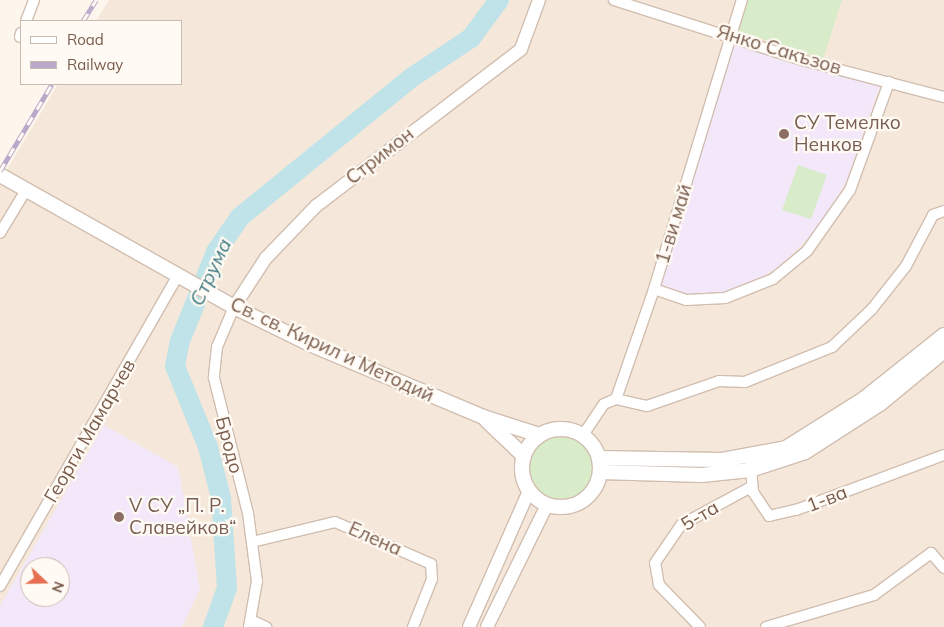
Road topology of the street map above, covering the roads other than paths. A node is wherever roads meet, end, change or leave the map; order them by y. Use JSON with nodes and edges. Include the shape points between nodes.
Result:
{"nodes":[{"id":1,"x":34,"y":0,"type":"edge"},
{"id":2,"x":539,"y":0,"type":"edge"},
{"id":3,"x":614,"y":0,"type":"edge"},
{"id":4,"x":742,"y":0,"type":"edge"},
{"id":5,"x":26,"y":20,"type":"edge"},
{"id":6,"x":730,"y":36,"type":"junction"},
{"id":7,"x":889,"y":82,"type":"junction"},
{"id":8,"x":944,"y":97,"type":"edge"},
{"id":9,"x":0,"y":175,"type":"edge"},
{"id":10,"x":26,"y":190,"type":"junction"},
{"id":11,"x":944,"y":211,"type":"edge"},
{"id":12,"x":0,"y":233,"type":"edge"},
{"id":13,"x":184,"y":279,"type":"junction"},
{"id":14,"x":654,"y":290,"type":"junction"},
{"id":15,"x":229,"y":304,"type":"junction"},
{"id":16,"x":226,"y":323,"type":"joint"},
{"id":17,"x":944,"y":335,"type":"edge"},
{"id":18,"x":944,"y":351,"type":"edge"},
{"id":19,"x":616,"y":399,"type":"junction"},
{"id":20,"x":483,"y":417,"type":"junction"},
{"id":21,"x":539,"y":435,"type":"junction"},
{"id":22,"x":583,"y":435,"type":"junction"},
{"id":23,"x":944,"y":455,"type":"edge"},
{"id":24,"x":524,"y":456,"type":"junction"},
{"id":25,"x":599,"y":458,"type":"junction"},
{"id":26,"x":750,"y":463,"type":"junction"},
{"id":27,"x":600,"y":472,"type":"junction"},
{"id":28,"x":751,"y":487,"type":"junction"},
{"id":29,"x":529,"y":491,"type":"junction"},
{"id":30,"x":547,"y":505,"type":"junction"},
{"id":31,"x":252,"y":542,"type":"junction"},
{"id":32,"x":944,"y":568,"type":"edge"},
{"id":33,"x":0,"y":586,"type":"edge"},
{"id":34,"x":250,"y":624,"type":"edge"},
{"id":35,"x":266,"y":627,"type":"edge"},
{"id":36,"x":413,"y":627,"type":"edge"},
{"id":37,"x":470,"y":627,"type":"edge"},
{"id":38,"x":487,"y":627,"type":"edge"},
{"id":39,"x":700,"y":627,"type":"edge"},
{"id":40,"x":766,"y":627,"type":"edge"}],
"edges":[{"from":1,"to":5,"type":"street"},
{"from":2,"to":15,"type":"street","name":"Стримон","via":[[521,49],[316,206],[266,258]]},
{"from":3,"to":6,"type":"street","name":"Янко Сакъзов"},
{"from":4,"to":6,"type":"street","name":"1-ви май"},
{"from":6,"to":7,"type":"street","name":"Янко Сакъзов","via":[[802,60]]},
{"from":6,"to":14,"type":"street","name":"1-ви май"},
{"from":7,"to":8,"type":"street","name":"Янко Сакъзов"},
{"from":7,"to":14,"type":"street","via":[[850,190],[824,230],[789,266],[773,279],[725,298],[686,300]]},
{"from":9,"to":10,"type":"main road","name":"Св. св. Кирил и Методий"},
{"from":10,"to":12,"type":"street"},
{"from":10,"to":13,"type":"main road","name":"Св. св. Кирил и Методий"},
{"from":11,"to":19,"type":"street","via":[[933,215],[906,266],[872,309],[832,347],[745,382],[719,381],[647,406]]},
{"from":13,"to":15,"type":"main road","name":"Св. св. Кирил и Методий"},
{"from":13,"to":33,"type":"street","name":"Георги Мамарчев"},
{"from":14,"to":19,"type":"street","name":"1-ви май"},
{"from":15,"to":16,"type":"street","name":"Стримон"},
{"from":15,"to":20,"type":"main road","name":"Св. св. Кирил и Методий","via":[[312,345]]},
{"from":16,"to":31,"type":"street","name":"Бродо","via":[[214,378]]},
{"from":17,"to":26,"type":"main road","via":[[824,427]]},
{"from":18,"to":26,"type":"main road","via":[[837,434],[805,452]]},
{"from":19,"to":22,"type":"street","via":[[604,404]]},
{"from":20,"to":21,"type":"main road","name":"Св. св. Кирил и Методий"},
{"from":20,"to":24,"type":"main road","name":"Св. св. Кирил и Методий"},
{"from":21,"to":22,"type":"main road","via":[[558,429]]},
{"from":21,"to":24,"type":"main road"},
{"from":22,"to":25,"type":"main road"},
{"from":23,"to":28,"type":"street","name":"1-ва","via":[[778,515],[769,516],[759,506]]},
{"from":24,"to":29,"type":"main road","via":[[522,470]]},
{"from":25,"to":26,"type":"main road"},
{"from":25,"to":27,"type":"main road"},
{"from":26,"to":27,"type":"main road","via":[[702,475]]},
{"from":26,"to":28,"type":"street","name":"1-ва"},
{"from":27,"to":30,"type":"main road","via":[[596,486],[581,502],[568,507]]},
{"from":28,"to":39,"type":"street","name":"5-та","via":[[681,525],[655,563],[659,585]]},
{"from":29,"to":30,"type":"main road"},
{"from":29,"to":37,"type":"street"},
{"from":30,"to":38,"type":"street"},
{"from":31,"to":34,"type":"street","name":"Бродо","via":[[258,582]]},
{"from":31,"to":36,"type":"street","name":"Елена","via":[[335,522],[431,564],[432,579]]},
{"from":32,"to":40,"type":"street","via":[[931,553],[874,595]]},
{"from":34,"to":35,"type":"street"}]}
